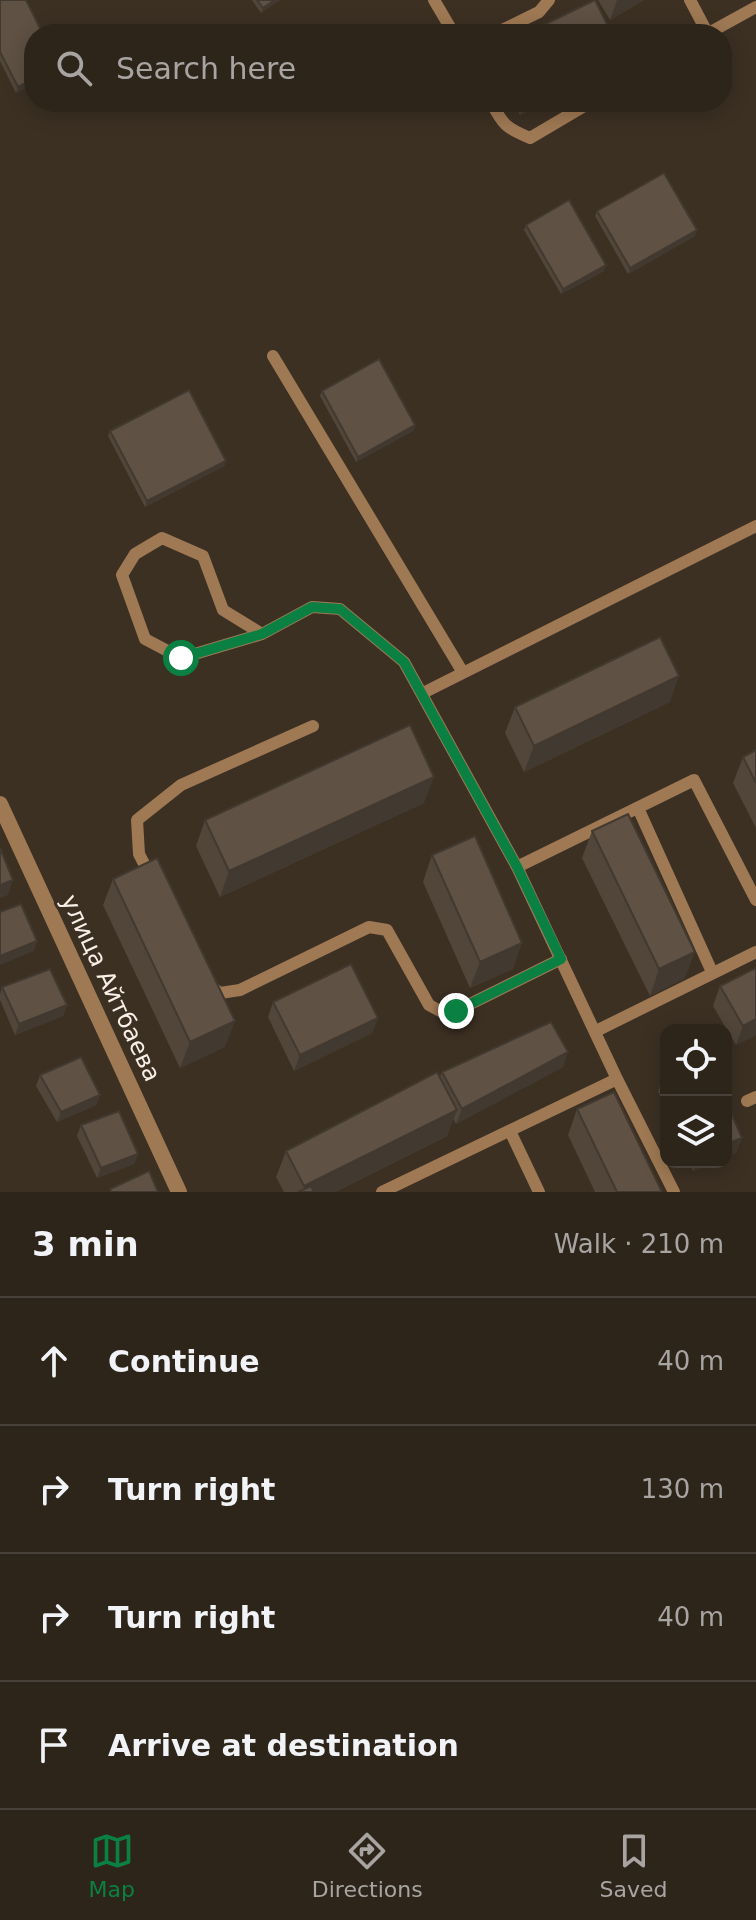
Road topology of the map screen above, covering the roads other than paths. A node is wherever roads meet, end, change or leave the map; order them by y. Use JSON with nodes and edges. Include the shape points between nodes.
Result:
{"nodes":[{"id":1,"x":434,"y":0,"type":"edge"},
{"id":2,"x":549,"y":0,"type":"edge"},
{"id":3,"x":690,"y":0,"type":"edge"},
{"id":4,"x":756,"y":7,"type":"edge"},
{"id":5,"x":448,"y":24,"type":"edge"},
{"id":6,"x":514,"y":24,"type":"edge"},
{"id":7,"x":702,"y":24,"type":"edge"},
{"id":8,"x":725,"y":24,"type":"edge"},
{"id":9,"x":496,"y":112,"type":"edge"},
{"id":10,"x":574,"y":112,"type":"edge"},
{"id":11,"x":273,"y":356,"type":"dead end"},
{"id":12,"x":756,"y":526,"type":"edge"},
{"id":13,"x":262,"y":634,"type":"junction"},
{"id":14,"x":462,"y":671,"type":"junction"},
{"id":15,"x":423,"y":693,"type":"junction"},
{"id":16,"x":313,"y":726,"type":"dead end"},
{"id":17,"x":0,"y":804,"type":"edge"},
{"id":18,"x":638,"y":808,"type":"junction"},
{"id":19,"x":517,"y":867,"type":"junction"},
{"id":20,"x":159,"y":892,"type":"edge"},
{"id":21,"x":756,"y":900,"type":"edge"},
{"id":22,"x":756,"y":952,"type":"edge"},
{"id":23,"x":561,"y":959,"type":"junction"},
{"id":24,"x":199,"y":970,"type":"edge"},
{"id":25,"x":712,"y":972,"type":"junction"},
{"id":26,"x":596,"y":1031,"type":"junction"},
{"id":27,"x":617,"y":1079,"type":"junction"},
{"id":28,"x":510,"y":1131,"type":"junction"},
{"id":29,"x":179,"y":1192,"type":"edge"},
{"id":30,"x":382,"y":1192,"type":"edge"},
{"id":31,"x":539,"y":1192,"type":"edge"},
{"id":32,"x":674,"y":1192,"type":"edge"}],
"edges":[{"from":1,"to":5,"type":"lane"},
{"from":2,"to":6,"type":"lane","via":[[539,12]]},
{"from":3,"to":7,"type":"lane"},
{"from":4,"to":8,"type":"lane"},
{"from":9,"to":10,"type":"lane","via":[[509,130],[530,138]]},
{"from":11,"to":14,"type":"lane"},
{"from":12,"to":14,"type":"lane"},
{"from":13,"to":13,"type":"lane","via":[[223,610],[203,556],[162,538],[135,554],[122,575],[145,639],[181,658]]},
{"from":13,"to":15,"type":"lane","via":[[312,607],[340,609],[404,662]]},
{"from":14,"to":15,"type":"lane"},
{"from":15,"to":19,"type":"lane"},
{"from":16,"to":20,"type":"lane","via":[[181,785],[137,820],[139,854]]},
{"from":17,"to":29,"type":"street","name":"улица Айтбаева"},
{"from":18,"to":19,"type":"lane"},
{"from":18,"to":21,"type":"lane","via":[[694,780]]},
{"from":18,"to":25,"type":"lane"},
{"from":19,"to":23,"type":"lane"},
{"from":22,"to":25,"type":"lane"},
{"from":23,"to":24,"type":"lane","via":[[456,1011],[442,1012],[429,1005],[387,930],[378,928],[369,927],[240,990],[220,993]]},
{"from":23,"to":26,"type":"lane"},
{"from":25,"to":26,"type":"lane"},
{"from":26,"to":27,"type":"lane"},
{"from":27,"to":28,"type":"lane"},
{"from":27,"to":32,"type":"lane"},
{"from":28,"to":30,"type":"lane"},
{"from":28,"to":31,"type":"lane"}]}
